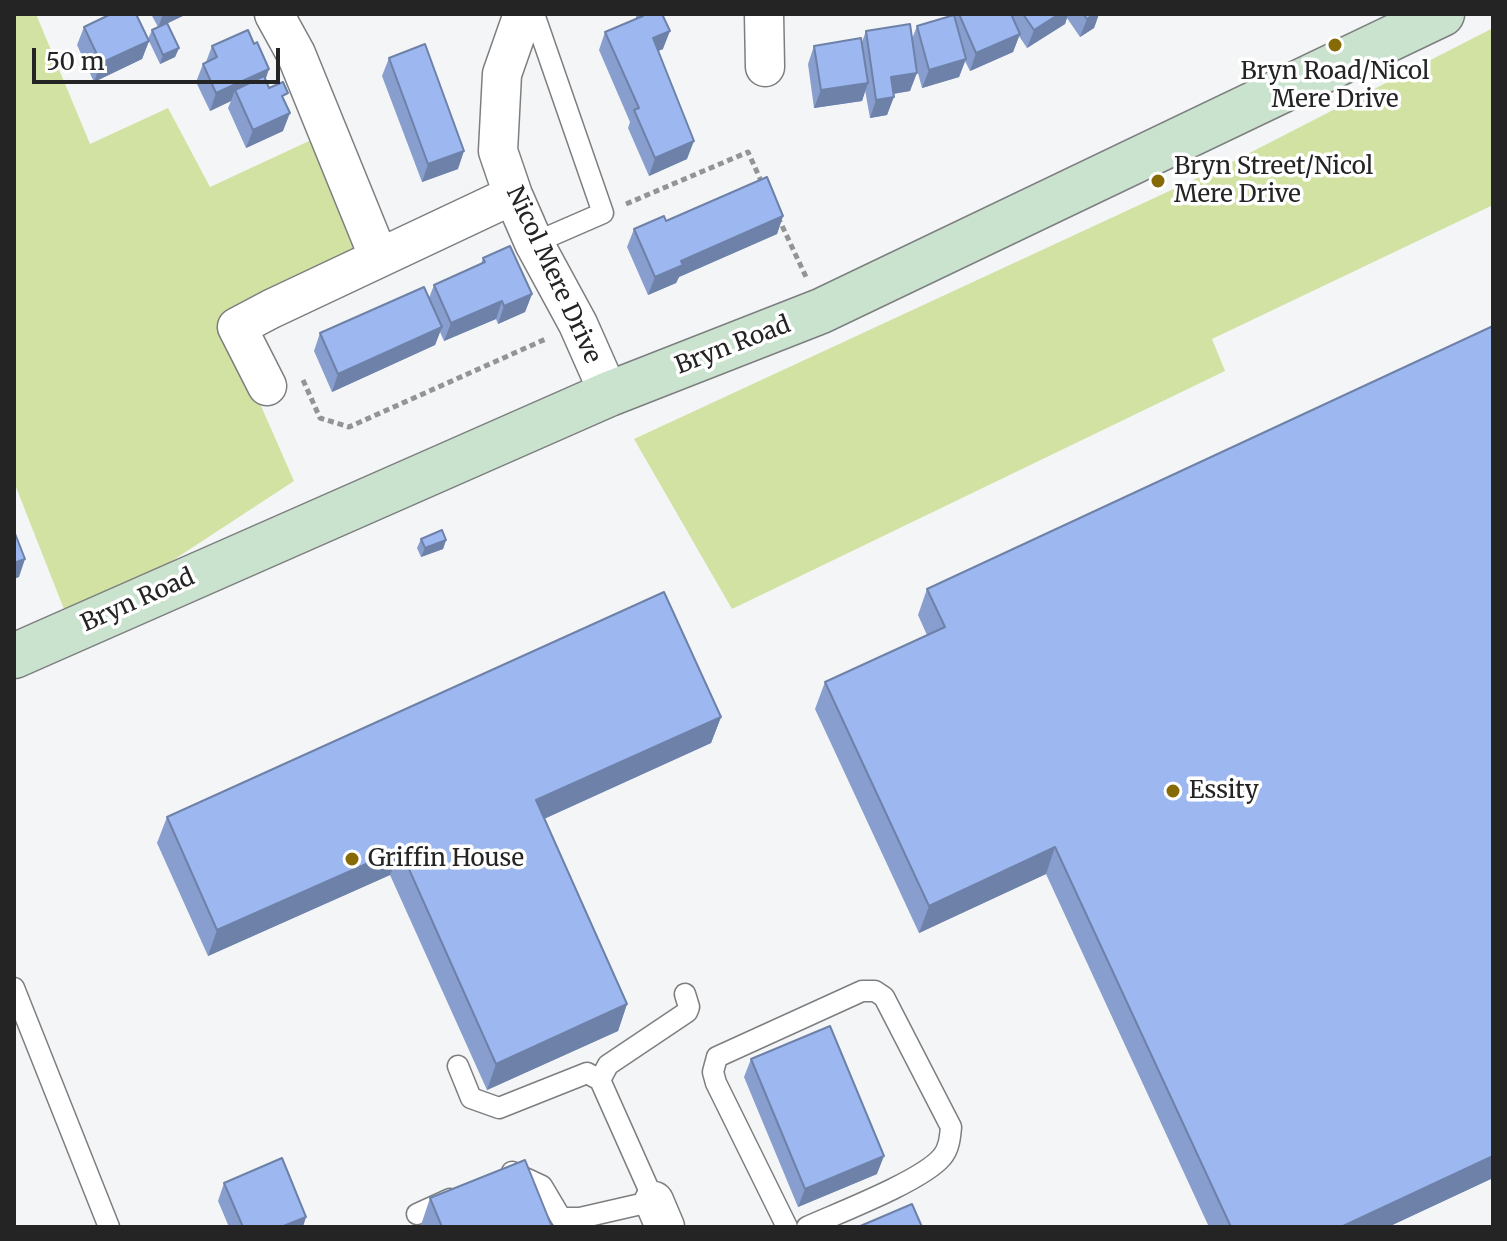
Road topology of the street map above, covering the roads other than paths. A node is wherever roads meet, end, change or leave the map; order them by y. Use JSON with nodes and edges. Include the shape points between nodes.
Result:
{"nodes":[{"id":1,"x":274,"y":14,"type":"edge"},
{"id":2,"x":523,"y":14,"type":"edge"},
{"id":3,"x":534,"y":14,"type":"edge"},
{"id":4,"x":764,"y":14,"type":"edge"},
{"id":5,"x":1442,"y":14,"type":"edge"},
{"id":6,"x":765,"y":67,"type":"dead end"},
{"id":7,"x":513,"y":195,"type":"junction"},
{"id":8,"x":534,"y":243,"type":"junction"},
{"id":9,"x":379,"y":258,"type":"junction"},
{"id":10,"x":284,"y":382,"type":"road end"},
{"id":11,"x":609,"y":394,"type":"junction"},
{"id":12,"x":14,"y":656,"type":"edge"},
{"id":13,"x":14,"y":988,"type":"edge"},
{"id":14,"x":685,"y":994,"type":"dead end"},
{"id":15,"x":458,"y":1066,"type":"dead end"},
{"id":16,"x":600,"y":1080,"type":"junction"},
{"id":17,"x":499,"y":1177,"type":"edge"},
{"id":18,"x":472,"y":1190,"type":"edge"},
{"id":19,"x":417,"y":1214,"type":"dead end"},
{"id":20,"x":660,"y":1214,"type":"edge"},
{"id":21,"x":109,"y":1227,"type":"edge"},
{"id":22,"x":787,"y":1227,"type":"edge"},
{"id":23,"x":807,"y":1227,"type":"edge"}],
"edges":[{"from":1,"to":9,"type":"street","via":[[296,54]]},
{"from":2,"to":7,"type":"street","name":"Nicol Mere Drive","via":[[502,74],[498,151]]},
{"from":3,"to":8,"type":"lane","via":[[603,213]]},
{"from":4,"to":6,"type":"street"},
{"from":5,"to":11,"type":"main road","name":"Bryn Road","via":[[821,311]]},
{"from":7,"to":8,"type":"street","name":"Nicol Mere Drive"},
{"from":7,"to":9,"type":"street"},
{"from":8,"to":11,"type":"street","name":"Nicol Mere Drive"},
{"from":9,"to":10,"type":"street","via":[[237,327]]},
{"from":11,"to":12,"type":"main road","name":"Bryn Road"},
{"from":13,"to":21,"type":"lane"},
{"from":14,"to":16,"type":"lane","via":[[687,1012],[608,1065]]},
{"from":15,"to":16,"type":"lane","via":[[471,1098],[499,1108],[587,1073]]},
{"from":16,"to":20,"type":"lane"},
{"from":17,"to":20,"type":"lane","via":[[512,1171],[542,1186],[561,1218]]},
{"from":18,"to":19,"type":"lane"},
{"from":22,"to":23,"type":"lane","via":[[716,1083],[717,1057],[862,991],[875,991],[884,997],[951,1127],[950,1143],[942,1158],[913,1178]]}]}
